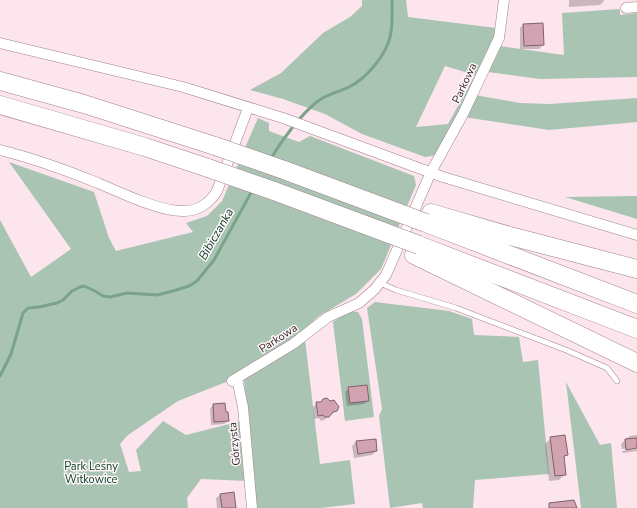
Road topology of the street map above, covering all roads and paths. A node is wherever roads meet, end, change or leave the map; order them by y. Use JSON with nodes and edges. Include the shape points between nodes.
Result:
{"nodes":[{"id":1,"x":504,"y":0,"type":"edge"},
{"id":2,"x":637,"y":7,"type":"edge"},
{"id":3,"x":626,"y":8,"type":"dead end"},
{"id":4,"x":0,"y":43,"type":"edge"},
{"id":5,"x":0,"y":81,"type":"edge"},
{"id":6,"x":0,"y":105,"type":"edge"},
{"id":7,"x":248,"y":108,"type":"junction"},
{"id":8,"x":0,"y":150,"type":"edge"},
{"id":9,"x":431,"y":172,"type":"junction"},
{"id":10,"x":428,"y":218,"type":"junction"},
{"id":11,"x":637,"y":236,"type":"edge"},
{"id":12,"x":417,"y":250,"type":"junction"},
{"id":13,"x":637,"y":269,"type":"edge"},
{"id":14,"x":380,"y":283,"type":"junction"},
{"id":15,"x":637,"y":304,"type":"edge"},
{"id":16,"x":637,"y":329,"type":"edge"},
{"id":17,"x":637,"y":363,"type":"edge"},
{"id":18,"x":235,"y":380,"type":"joint"},
{"id":19,"x":617,"y":381,"type":"dead end"},
{"id":20,"x":252,"y":508,"type":"edge"}],
"edges":[{"from":1,"to":9,"type":"street","name":"Parkowa","via":[[499,38],[463,114]]},
{"from":2,"to":3,"type":"street"},
{"from":4,"to":7,"type":"street","via":[[183,87]]},
{"from":5,"to":10,"type":"highway","bridge":true,"via":[[215,146],[367,201]]},
{"from":6,"to":12,"type":"highway","bridge":true,"via":[[208,168],[356,222]]},
{"from":7,"to":8,"type":"street","via":[[214,198],[193,210],[182,211],[156,206],[48,164]]},
{"from":7,"to":9,"type":"street"},
{"from":9,"to":11,"type":"street"},
{"from":9,"to":14,"type":"street","name":"Parkowa","via":[[391,266]]},
{"from":10,"to":13,"type":"highway"},
{"from":10,"to":15,"type":"highway"},
{"from":12,"to":16,"type":"highway"},
{"from":12,"to":17,"type":"highway"},
{"from":14,"to":18,"type":"street","name":"Parkowa","via":[[368,297],[328,317],[293,344]]},
{"from":14,"to":19,"type":"lane","via":[[514,329],[566,350],[607,368]]},
{"from":18,"to":20,"type":"street","name":"Górzysta","via":[[243,407]]}]}
